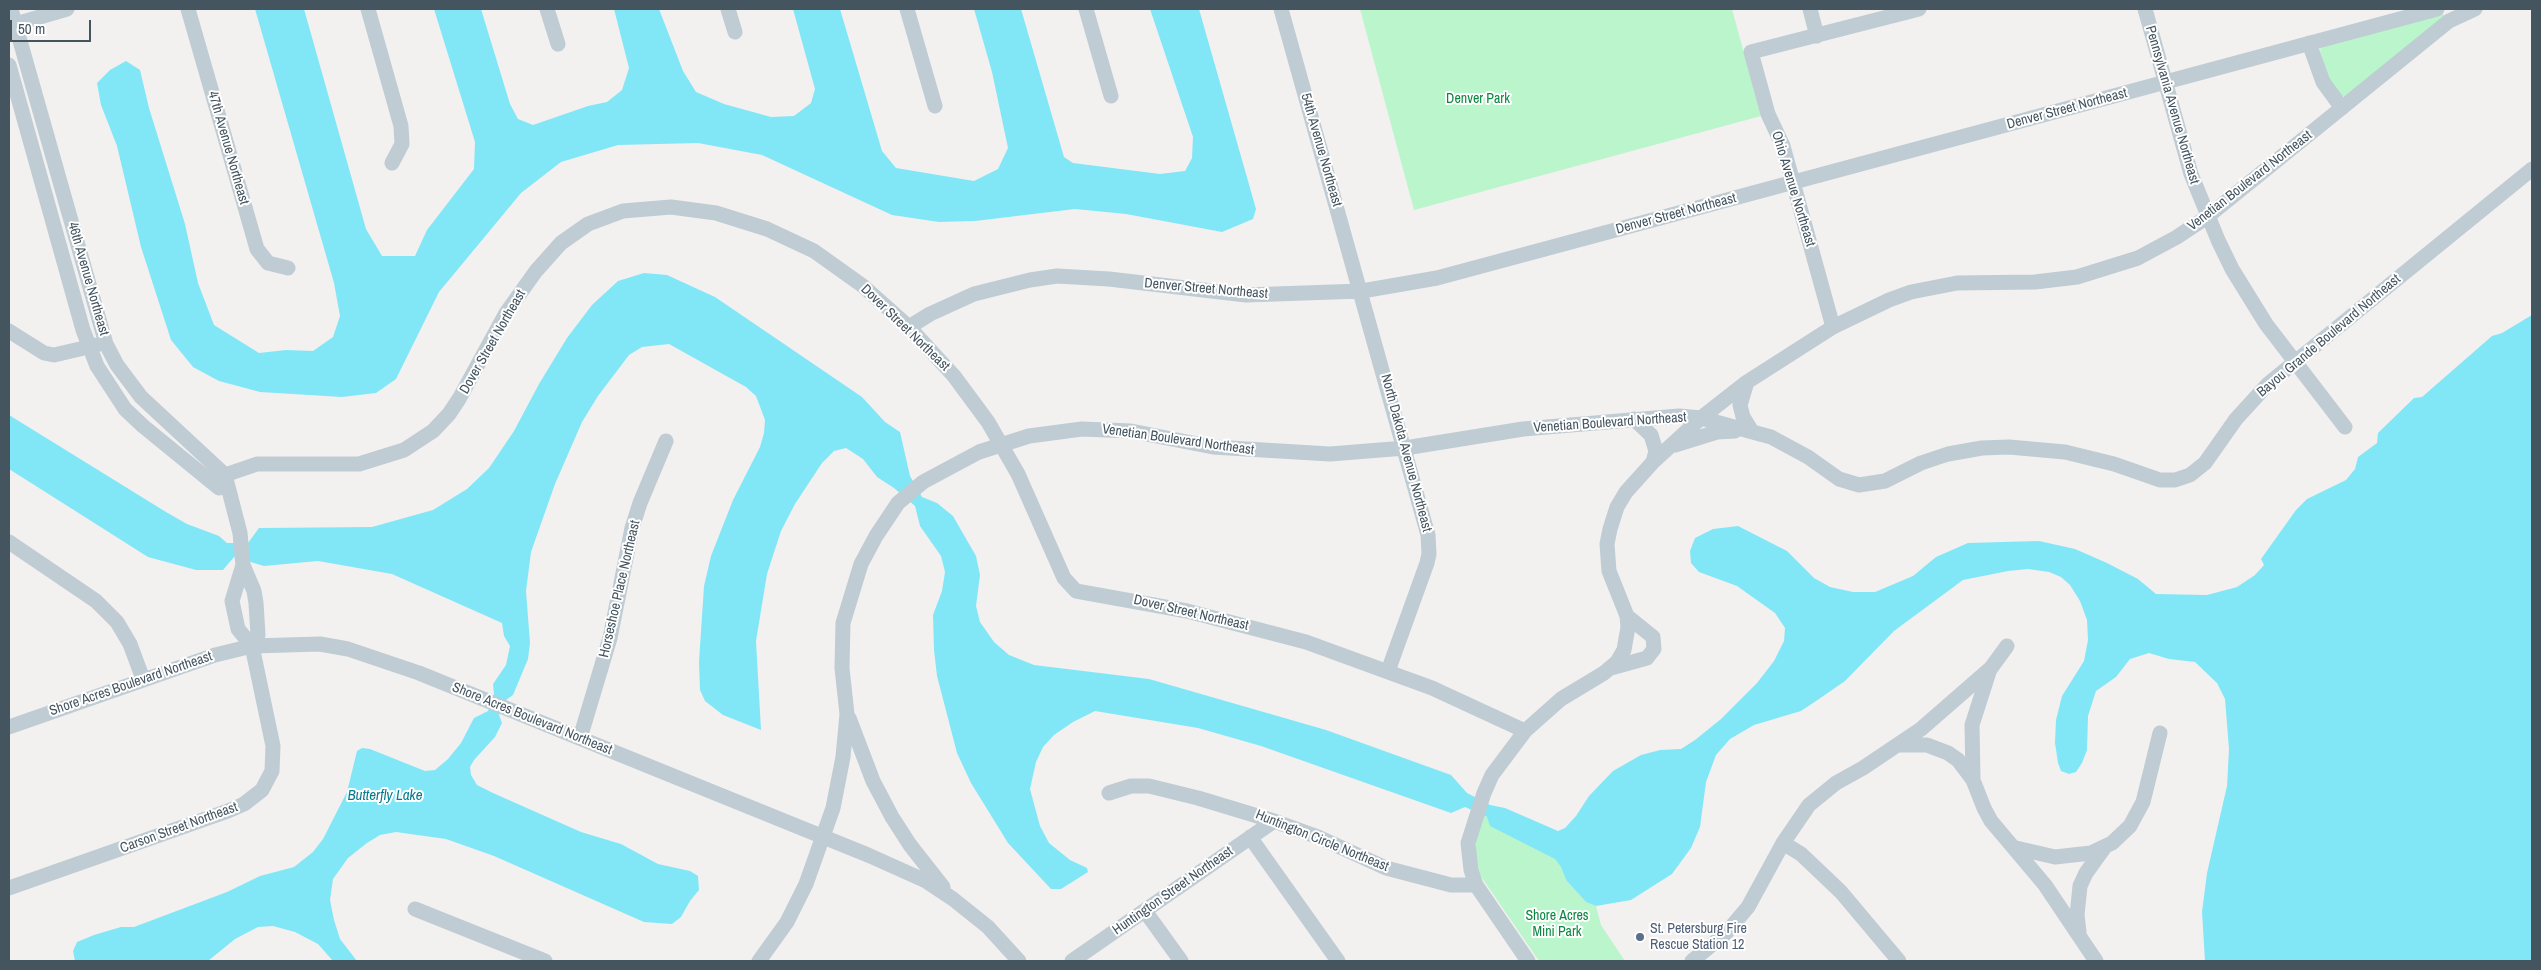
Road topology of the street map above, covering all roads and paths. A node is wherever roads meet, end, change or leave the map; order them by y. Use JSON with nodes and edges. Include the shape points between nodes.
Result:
{"nodes":[{"id":1,"x":11,"y":9,"type":"edge"},
{"id":2,"x":67,"y":9,"type":"edge"},
{"id":3,"x":188,"y":9,"type":"edge"},
{"id":4,"x":368,"y":9,"type":"edge"},
{"id":5,"x":547,"y":9,"type":"edge"},
{"id":6,"x":728,"y":9,"type":"edge"},
{"id":7,"x":907,"y":9,"type":"edge"},
{"id":8,"x":1086,"y":9,"type":"edge"},
{"id":9,"x":1281,"y":9,"type":"edge"},
{"id":10,"x":1810,"y":9,"type":"edge"},
{"id":11,"x":1919,"y":9,"type":"edge"},
{"id":12,"x":2144,"y":9,"type":"edge"},
{"id":13,"x":2437,"y":9,"type":"edge"},
{"id":14,"x":2475,"y":9,"type":"edge"},
{"id":15,"x":12,"y":25,"type":"edge"},
{"id":16,"x":735,"y":32,"type":"dead end"},
{"id":17,"x":1817,"y":36,"type":"junction"},
{"id":18,"x":2309,"y":43,"type":"junction"},
{"id":19,"x":558,"y":44,"type":"dead end"},
{"id":20,"x":9,"y":65,"type":"edge"},
{"id":21,"x":2165,"y":83,"type":"junction"},
{"id":22,"x":36,"y":94,"type":"junction"},
{"id":23,"x":1111,"y":96,"type":"dead end"},
{"id":24,"x":14,"y":101,"type":"edge"},
{"id":25,"x":935,"y":106,"type":"dead end"},
{"id":26,"x":2342,"y":108,"type":"junction"},
{"id":27,"x":392,"y":163,"type":"dead end"},
{"id":28,"x":2532,"y":169,"type":"edge"},
{"id":29,"x":1793,"y":183,"type":"junction"},
{"id":30,"x":2207,"y":216,"type":"junction"},
{"id":31,"x":288,"y":268,"type":"dead end"},
{"id":32,"x":1362,"y":291,"type":"junction"},
{"id":33,"x":909,"y":327,"type":"junction"},
{"id":34,"x":1833,"y":327,"type":"junction"},
{"id":35,"x":9,"y":330,"type":"edge"},
{"id":36,"x":106,"y":344,"type":"junction"},
{"id":37,"x":89,"y":347,"type":"junction"},
{"id":38,"x":2293,"y":362,"type":"junction"},
{"id":39,"x":1747,"y":382,"type":"junction"},
{"id":40,"x":1701,"y":418,"type":"junction"},
{"id":41,"x":1634,"y":419,"type":"junction"},
{"id":42,"x":2345,"y":427,"type":"dead end"},
{"id":43,"x":1751,"y":430,"type":"junction"},
{"id":44,"x":666,"y":442,"type":"dead end"},
{"id":45,"x":1001,"y":444,"type":"junction"},
{"id":46,"x":1670,"y":447,"type":"junction"},
{"id":47,"x":1405,"y":448,"type":"junction"},
{"id":48,"x":1654,"y":462,"type":"junction"},
{"id":49,"x":218,"y":478,"type":"junction"},
{"id":50,"x":9,"y":542,"type":"edge"},
{"id":51,"x":243,"y":565,"type":"junction"},
{"id":52,"x":1627,"y":616,"type":"junction"},
{"id":53,"x":252,"y":646,"type":"junction"},
{"id":54,"x":2007,"y":646,"type":"dead end"},
{"id":55,"x":1611,"y":668,"type":"junction"},
{"id":56,"x":1991,"y":668,"type":"junction"},
{"id":57,"x":1388,"y":671,"type":"junction"},
{"id":58,"x":143,"y":679,"type":"junction"},
{"id":59,"x":847,"y":714,"type":"junction"},
{"id":60,"x":9,"y":726,"type":"edge"},
{"id":61,"x":1525,"y":730,"type":"junction"},
{"id":62,"x":2160,"y":733,"type":"dead end"},
{"id":63,"x":580,"y":738,"type":"junction"},
{"id":64,"x":1898,"y":745,"type":"junction"},
{"id":65,"x":1973,"y":780,"type":"junction"},
{"id":66,"x":1109,"y":793,"type":"dead end"},
{"id":67,"x":1274,"y":821,"type":"junction"},
{"id":68,"x":1250,"y":837,"type":"junction"},
{"id":69,"x":824,"y":838,"type":"junction"},
{"id":70,"x":1783,"y":842,"type":"junction"},
{"id":71,"x":2105,"y":847,"type":"junction"},
{"id":72,"x":2016,"y":848,"type":"junction"},
{"id":73,"x":1476,"y":885,"type":"junction"},
{"id":74,"x":9,"y":888,"type":"edge"},
{"id":75,"x":954,"y":899,"type":"junction"},
{"id":76,"x":415,"y":909,"type":"dead end"},
{"id":77,"x":1145,"y":910,"type":"junction"},
{"id":78,"x":2079,"y":936,"type":"junction"},
{"id":79,"x":1700,"y":959,"type":"edge"},
{"id":80,"x":545,"y":961,"type":"edge"},
{"id":81,"x":759,"y":961,"type":"edge"},
{"id":82,"x":1019,"y":961,"type":"edge"},
{"id":83,"x":1072,"y":961,"type":"edge"},
{"id":84,"x":1181,"y":961,"type":"edge"},
{"id":85,"x":1338,"y":961,"type":"edge"},
{"id":86,"x":1528,"y":961,"type":"edge"},
{"id":87,"x":1899,"y":961,"type":"edge"},
{"id":88,"x":2096,"y":961,"type":"edge"}],
"edges":[{"from":1,"to":15,"type":"street","name":"46th Avenue Northeast"},
{"from":2,"to":15,"type":"street"},
{"from":3,"to":31,"type":"street","name":"47th Avenue Northeast","via":[[257,249],[268,263]]},
{"from":4,"to":27,"type":"street","via":[[401,126],[402,144]]},
{"from":5,"to":19,"type":"street"},
{"from":6,"to":16,"type":"street"},
{"from":7,"to":25,"type":"street"},
{"from":8,"to":23,"type":"street"},
{"from":9,"to":32,"type":"street","name":"54th Avenue Northeast"},
{"from":10,"to":17,"type":"street"},
{"from":11,"to":17,"type":"street"},
{"from":12,"to":21,"type":"street","name":"Pennsylvania Avenue Northeast"},
{"from":13,"to":18,"type":"street","name":"Denver Street Northeast"},
{"from":14,"to":26,"type":"street","name":"Venetian Boulevard Northeast","via":[[2449,21]]},
{"from":15,"to":22,"type":"street","name":"46th Avenue Northeast"},
{"from":17,"to":29,"type":"street","name":"Ohio Avenue Northeast","via":[[1751,52],[1768,114],[1783,146]]},
{"from":18,"to":21,"type":"street","name":"Denver Street Northeast"},
{"from":18,"to":26,"type":"street","via":[[2323,82]]},
{"from":20,"to":24,"type":"street","name":"46th Avenue Northeast"},
{"from":21,"to":29,"type":"street","name":"Denver Street Northeast"},
{"from":21,"to":30,"type":"street","name":"Pennsylvania Avenue Northeast","via":[[2190,174]]},
{"from":22,"to":24,"type":"street"},
{"from":22,"to":36,"type":"street","name":"46th Avenue Northeast"},
{"from":24,"to":37,"type":"street","name":"46th Avenue Northeast"},
{"from":26,"to":30,"type":"street","name":"Venetian Boulevard Northeast"},
{"from":28,"to":38,"type":"street","name":"Bayou Grande Boulevard Northeast"},
{"from":29,"to":32,"type":"street","name":"Denver Street Northeast","via":[[1437,278]]},
{"from":29,"to":34,"type":"street","name":"Ohio Avenue Northeast"},
{"from":30,"to":34,"type":"street","name":"Venetian Boulevard Northeast","via":[[2138,258],[2095,272],[2034,282],[1934,286],[1889,300]]},
{"from":30,"to":38,"type":"street","name":"Pennsylvania Avenue Northeast","via":[[2232,269]]},
{"from":32,"to":33,"type":"street","name":"Denver Street Northeast","via":[[1246,295],[1056,276],[974,294]]},
{"from":32,"to":47,"type":"street","name":"North Dakota Avenue Northeast"},
{"from":33,"to":45,"type":"street","name":"Dover Street Northeast","via":[[954,376]]},
{"from":33,"to":49,"type":"street","name":"Dover Street Northeast","via":[[837,266],[791,238],[739,218],[716,213],[671,207],[623,211],[588,224],[550,254],[506,313],[459,399],[433,431],[420,441],[388,456],[359,464],[256,464]]},
{"from":34,"to":39,"type":"street","name":"Venetian Boulevard Northeast"},
{"from":35,"to":37,"type":"street","via":[[44,353],[54,355]]},
{"from":36,"to":37,"type":"street"},
{"from":36,"to":49,"type":"street","name":"46th Avenue Northeast","via":[[141,398]]},
{"from":37,"to":49,"type":"street","name":"46th Avenue Northeast","via":[[109,388],[143,426]]},
{"from":38,"to":42,"type":"street","name":"Pennsylvania Avenue Northeast"},
{"from":38,"to":43,"type":"street","name":"Bayou Grande Boulevard Northeast","via":[[2250,402],[2205,463],[2190,475],[2175,480],[2160,480],[2065,452],[2009,447],[1948,454],[1920,463],[1885,481],[1859,485],[1839,479],[1787,445]]},
{"from":39,"to":40,"type":"street","name":"Venetian Boulevard Northeast"},
{"from":39,"to":43,"type":"street","via":[[1740,405]]},
{"from":40,"to":41,"type":"street","name":"Venetian Boulevard Northeast"},
{"from":40,"to":43,"type":"street","name":"Bayou Grande Boulevard Northeast"},
{"from":40,"to":46,"type":"street"},
{"from":41,"to":47,"type":"street","name":"Venetian Boulevard Northeast","via":[[1523,429]]},
{"from":41,"to":48,"type":"street","via":[[1652,435],[1656,451]]},
{"from":43,"to":46,"type":"street","via":[[1716,432]]},
{"from":44,"to":63,"type":"street","name":"Horseshoe Place Northeast","via":[[632,528],[610,638]]},
{"from":45,"to":47,"type":"street","name":"Venetian Boulevard Northeast","via":[[1029,436],[1089,429],[1131,431],[1213,447],[1261,451],[1330,454]]},
{"from":45,"to":57,"type":"street","name":"Dover Street Northeast","via":[[1036,510],[1064,578],[1076,590],[1249,626]]},
{"from":45,"to":59,"type":"street","name":"Venetian Boulevard Northeast","via":[[954,463],[924,482],[898,503],[876,536],[861,564],[843,623],[842,668]]},
{"from":46,"to":48,"type":"street"},
{"from":47,"to":57,"type":"street","name":"North Dakota Avenue Northeast","via":[[1426,522],[1430,554]]},
{"from":48,"to":52,"type":"street","via":[[1626,492],[1617,507],[1607,544],[1609,571]]},
{"from":49,"to":51,"type":"street","name":"46th Avenue Northeast","via":[[222,491],[235,509]]},
{"from":50,"to":58,"type":"street","via":[[96,601],[117,622],[130,644]]},
{"from":51,"to":53,"type":"street","name":"46th Avenue Northeast","via":[[256,602],[258,635]]},
{"from":51,"to":53,"type":"street","name":"46th Avenue Northeast","via":[[232,601],[238,629]]},
{"from":52,"to":55,"type":"street","via":[[1627,642]]},
{"from":52,"to":55,"type":"street","via":[[1652,637],[1654,649],[1652,654],[1641,660]]},
{"from":53,"to":58,"type":"street","name":"Shore Acres Boulevard Northeast"},
{"from":53,"to":63,"type":"street","name":"Shore Acres Boulevard Northeast","via":[[320,644],[348,649],[411,670]]},
{"from":53,"to":74,"type":"street","name":"Carson Street Northeast","via":[[273,746],[272,771],[262,790],[228,811]]},
{"from":54,"to":56,"type":"street"},
{"from":55,"to":61,"type":"street","via":[[1561,698]]},
{"from":56,"to":64,"type":"street"},
{"from":56,"to":65,"type":"street","via":[[1972,725]]},
{"from":57,"to":61,"type":"street","name":"Dover Street Northeast"},
{"from":58,"to":60,"type":"street","name":"Shore Acres Boulevard Northeast"},
{"from":59,"to":69,"type":"street","name":"Venetian Boulevard Northeast","via":[[839,781]]},
{"from":59,"to":75,"type":"street","name":"Venetian Boulevard Northeast","via":[[873,782],[892,817]]},
{"from":61,"to":73,"type":"street","via":[[1504,757],[1484,793],[1477,814],[1468,843]]},
{"from":62,"to":71,"type":"street","via":[[2143,802],[2130,826]]},
{"from":63,"to":69,"type":"street","name":"Shore Acres Boulevard Northeast"},
{"from":64,"to":65,"type":"street","via":[[1927,745],[1948,753],[1958,760]]},
{"from":64,"to":70,"type":"street","via":[[1836,783],[1808,805]]},
{"from":65,"to":72,"type":"street","via":[[1987,814]]},
{"from":66,"to":67,"type":"street","name":"Huntington Circle Northeast","via":[[1131,786],[1149,786]]},
{"from":67,"to":68,"type":"street","name":"Huntington Street Northeast"},
{"from":67,"to":73,"type":"street","name":"Huntington Circle Northeast","via":[[1386,868],[1451,885]]},
{"from":68,"to":77,"type":"street","name":"Huntington Street Northeast"},
{"from":68,"to":85,"type":"street"},
{"from":69,"to":75,"type":"street","name":"Shore Acres Boulevard Northeast","via":[[926,881]]},
{"from":69,"to":81,"type":"street","name":"Venetian Boulevard Northeast","via":[[795,906]]},
{"from":70,"to":79,"type":"street","via":[[1748,907]]},
{"from":70,"to":87,"type":"street","via":[[1801,854],[1841,892]]},
{"from":71,"to":72,"type":"street","via":[[2091,853],[2055,857]]},
{"from":71,"to":78,"type":"street","via":[[2080,886],[2076,915]]},
{"from":72,"to":78,"type":"street"},
{"from":73,"to":86,"type":"street"},
{"from":75,"to":82,"type":"street","name":"Shore Acres Boulevard Northeast","via":[[988,927]]},
{"from":76,"to":80,"type":"street"},
{"from":77,"to":83,"type":"street","name":"Huntington Street Northeast"},
{"from":77,"to":84,"type":"street"},
{"from":78,"to":88,"type":"street"}]}
